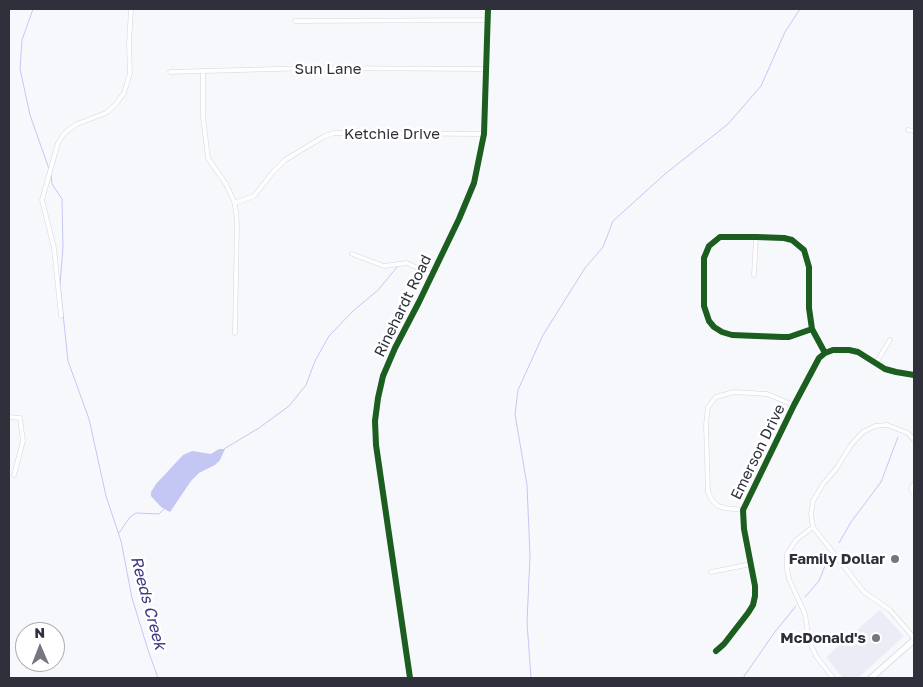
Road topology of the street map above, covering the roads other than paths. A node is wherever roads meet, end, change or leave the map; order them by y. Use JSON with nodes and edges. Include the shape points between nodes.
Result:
{"nodes":[{"id":1,"x":131,"y":9,"type":"edge"},
{"id":2,"x":488,"y":9,"type":"edge"},
{"id":3,"x":488,"y":20,"type":"junction"},
{"id":4,"x":295,"y":21,"type":"dead end"},
{"id":5,"x":486,"y":69,"type":"junction"},
{"id":6,"x":203,"y":71,"type":"junction"},
{"id":7,"x":170,"y":72,"type":"dead end"},
{"id":8,"x":908,"y":130,"type":"dead end"},
{"id":9,"x":914,"y":131,"type":"edge"},
{"id":10,"x":484,"y":134,"type":"junction"},
{"id":11,"x":235,"y":203,"type":"junction"},
{"id":12,"x":756,"y":237,"type":"junction"},
{"id":13,"x":352,"y":254,"type":"dead end"},
{"id":14,"x":432,"y":275,"type":"junction"},
{"id":15,"x":754,"y":275,"type":"dead end"},
{"id":16,"x":62,"y":316,"type":"dead end"},
{"id":17,"x":812,"y":330,"type":"junction"},
{"id":18,"x":235,"y":333,"type":"dead end"},
{"id":19,"x":890,"y":340,"type":"dead end"},
{"id":20,"x":825,"y":353,"type":"junction"},
{"id":21,"x":876,"y":363,"type":"junction"},
{"id":22,"x":914,"y":375,"type":"edge"},
{"id":23,"x":794,"y":405,"type":"junction"},
{"id":24,"x":9,"y":417,"type":"edge"},
{"id":25,"x":914,"y":440,"type":"edge"},
{"id":26,"x":14,"y":475,"type":"dead end"},
{"id":27,"x":914,"y":484,"type":"edge"},
{"id":28,"x":914,"y":494,"type":"edge"},
{"id":29,"x":744,"y":510,"type":"junction"},
{"id":30,"x":813,"y":527,"type":"junction"},
{"id":31,"x":751,"y":564,"type":"junction"},
{"id":32,"x":710,"y":572,"type":"dead end"},
{"id":33,"x":914,"y":639,"type":"edge"},
{"id":34,"x":716,"y":651,"type":"dead end"},
{"id":35,"x":410,"y":678,"type":"edge"},
{"id":36,"x":833,"y":678,"type":"edge"},
{"id":37,"x":871,"y":678,"type":"edge"}],
"edges":[{"from":1,"to":16,"type":"street","via":[[130,72],[124,94],[106,113],[70,128],[63,135],[42,200],[54,248]]},
{"from":2,"to":3,"type":"street","name":"Rinehardt Road"},
{"from":3,"to":4,"type":"street"},
{"from":3,"to":5,"type":"street","name":"Rinehardt Road"},
{"from":5,"to":6,"type":"street","name":"Sun Lane"},
{"from":5,"to":10,"type":"street","name":"Rinehardt Road"},
{"from":6,"to":7,"type":"street","name":"Sun Lane"},
{"from":6,"to":11,"type":"street","via":[[208,158]]},
{"from":8,"to":9,"type":"street"},
{"from":10,"to":11,"type":"street","name":"Ketchie Drive","via":[[334,134],[323,137],[285,160],[254,196]]},
{"from":10,"to":14,"type":"street","name":"Rinehardt Road","via":[[470,196]]},
{"from":11,"to":18,"type":"street"},
{"from":12,"to":15,"type":"street"},
{"from":12,"to":17,"type":"street","via":[[792,240],[804,250],[809,267]]},
{"from":12,"to":17,"type":"street","via":[[720,237],[709,246],[704,258],[704,306],[709,321],[722,332],[732,334],[789,336]]},
{"from":13,"to":14,"type":"street","via":[[384,266],[407,263]]},
{"from":14,"to":35,"type":"street","name":"Rinehardt Road","via":[[383,376],[375,421]]},
{"from":17,"to":20,"type":"street"},
{"from":19,"to":21,"type":"street"},
{"from":20,"to":21,"type":"street","via":[[849,350]]},
{"from":20,"to":23,"type":"street","name":"Emerson Drive","via":[[819,358]]},
{"from":21,"to":22,"type":"street","via":[[885,369]]},
{"from":23,"to":29,"type":"street","name":"Emerson Drive"},
{"from":23,"to":29,"type":"street","via":[[767,394],[734,392],[716,397],[708,407],[708,492],[718,506]]},
{"from":24,"to":26,"type":"street","via":[[20,418],[23,441]]},
{"from":25,"to":30,"type":"street","via":[[908,433],[887,425],[874,426],[863,432],[813,501]]},
{"from":27,"to":28,"type":"street","via":[[911,488]]},
{"from":29,"to":31,"type":"street","name":"Emerson Drive"},
{"from":30,"to":33,"type":"street","via":[[864,592],[890,610]]},
{"from":30,"to":36,"type":"street","via":[[796,540],[787,554],[787,568],[805,614],[809,641]]},
{"from":31,"to":32,"type":"street"},
{"from":31,"to":34,"type":"street","name":"Emerson Drive","via":[[755,586],[753,605],[738,628]]},
{"from":33,"to":37,"type":"main road"}]}
